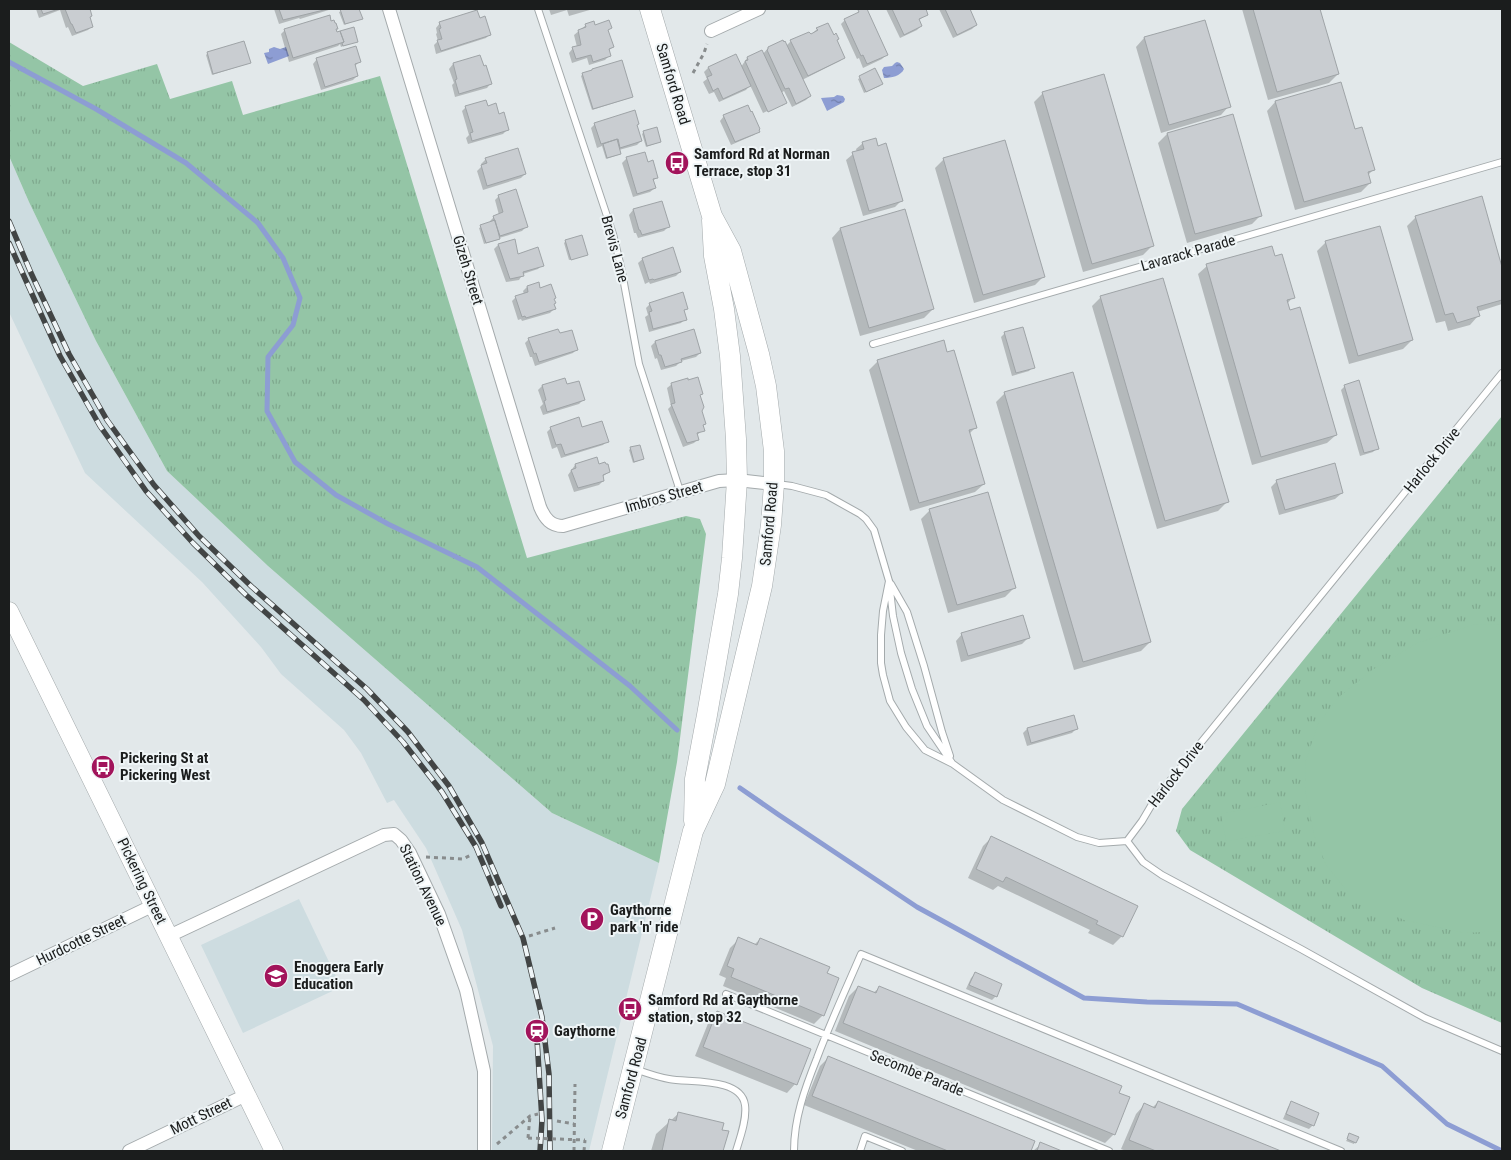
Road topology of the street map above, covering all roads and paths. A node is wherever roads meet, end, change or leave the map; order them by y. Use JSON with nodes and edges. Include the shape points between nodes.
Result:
{"nodes":[{"id":1,"x":389,"y":9,"type":"edge"},
{"id":2,"x":538,"y":9,"type":"edge"},
{"id":3,"x":650,"y":9,"type":"edge"},
{"id":4,"x":759,"y":9,"type":"edge"},
{"id":5,"x":711,"y":31,"type":"joint"},
{"id":6,"x":693,"y":73,"type":"dead end"},
{"id":7,"x":1502,"y":162,"type":"edge"},
{"id":8,"x":712,"y":216,"type":"junction"},
{"id":9,"x":873,"y":344,"type":"dead end"},
{"id":10,"x":1502,"y":373,"type":"edge"},
{"id":11,"x":737,"y":480,"type":"junction"},
{"id":12,"x":774,"y":484,"type":"junction"},
{"id":13,"x":680,"y":492,"type":"junction"},
{"id":14,"x":555,"y":526,"type":"joint"},
{"id":15,"x":889,"y":581,"type":"junction"},
{"id":16,"x":9,"y":611,"type":"edge"},
{"id":17,"x":953,"y":764,"type":"junction"},
{"id":18,"x":693,"y":831,"type":"junction"},
{"id":19,"x":1127,"y":841,"type":"junction"},
{"id":20,"x":410,"y":853,"type":"junction"},
{"id":21,"x":471,"y":855,"type":"dead end"},
{"id":22,"x":154,"y":905,"type":"junction"},
{"id":23,"x":555,"y":928,"type":"dead end"},
{"id":24,"x":169,"y":936,"type":"junction"},
{"id":25,"x":529,"y":936,"type":"dead end"},
{"id":26,"x":9,"y":975,"type":"edge"},
{"id":27,"x":726,"y":994,"type":"dead end"},
{"id":28,"x":825,"y":1035,"type":"junction"},
{"id":29,"x":1502,"y":1051,"type":"edge"},
{"id":30,"x":634,"y":1068,"type":"junction"},
{"id":31,"x":575,"y":1084,"type":"dead end"},
{"id":32,"x":246,"y":1094,"type":"junction"},
{"id":33,"x":538,"y":1114,"type":"dead end"},
{"id":34,"x":530,"y":1116,"type":"junction"},
{"id":35,"x":557,"y":1121,"type":"dead end"},
{"id":36,"x":574,"y":1124,"type":"junction"},
{"id":37,"x":490,"y":1148,"type":"edge"},
{"id":38,"x":129,"y":1151,"type":"edge"},
{"id":39,"x":274,"y":1151,"type":"edge"},
{"id":40,"x":574,"y":1151,"type":"edge"},
{"id":41,"x":584,"y":1151,"type":"edge"},
{"id":42,"x":612,"y":1151,"type":"edge"},
{"id":43,"x":736,"y":1151,"type":"edge"},
{"id":44,"x":794,"y":1151,"type":"edge"},
{"id":45,"x":860,"y":1151,"type":"edge"},
{"id":46,"x":902,"y":1151,"type":"edge"},
{"id":47,"x":1109,"y":1151,"type":"edge"},
{"id":48,"x":1341,"y":1151,"type":"edge"}],
"edges":[{"from":1,"to":14,"type":"street","name":"Gizeh Street","via":[[540,508],[544,518]]},
{"from":2,"to":13,"type":"lane","name":"Brevis Lane","via":[[613,234],[639,364]]},
{"from":3,"to":8,"type":"main road","name":"Samford Road"},
{"from":4,"to":5,"type":"street"},
{"from":5,"to":6,"type":"path","via":[[704,54]]},
{"from":7,"to":9,"type":"lane","name":"Lavarack Parade"},
{"from":8,"to":11,"type":"main road","name":"Samford Road","via":[[714,256],[731,365]]},
{"from":8,"to":12,"type":"main road","name":"Samford Road","via":[[731,251],[759,354],[774,450]]},
{"from":10,"to":19,"type":"lane","name":"Harlock Drive","via":[[1155,799]]},
{"from":11,"to":12,"type":"street","name":"Imbros Street"},
{"from":11,"to":13,"type":"street","name":"Imbros Street","via":[[719,481]]},
{"from":11,"to":18,"type":"main road","name":"Samford Road","via":[[728,594],[695,779]]},
{"from":12,"to":15,"type":"lane","via":[[818,492],[866,519],[874,530]]},
{"from":12,"to":18,"type":"main road","name":"Samford Road","via":[[769,548],[750,640],[715,784]]},
{"from":13,"to":14,"type":"street","name":"Imbros Street"},
{"from":15,"to":17,"type":"lane","via":[[907,612]]},
{"from":15,"to":17,"type":"lane","via":[[893,616],[912,688],[927,726]]},
{"from":15,"to":17,"type":"lane","via":[[883,611],[881,663],[890,701],[926,750]]},
{"from":16,"to":22,"type":"main road","name":"Pickering Street"},
{"from":17,"to":19,"type":"lane","via":[[1003,800],[1078,837],[1099,843]]},
{"from":18,"to":30,"type":"main road","name":"Samford Road"},
{"from":19,"to":29,"type":"lane","via":[[1143,862],[1162,875],[1425,1018]]},
{"from":20,"to":21,"type":"path","via":[[463,860]]},
{"from":20,"to":24,"type":"street","name":"Station Avenue","via":[[394,834],[384,835]]},
{"from":20,"to":37,"type":"street","name":"Station Avenue","via":[[439,914],[466,990],[484,1070]]},
{"from":22,"to":24,"type":"main road","name":"Pickering Street"},
{"from":22,"to":26,"type":"street","name":"Hurdcotte Street"},
{"from":23,"to":25,"type":"path"},
{"from":24,"to":32,"type":"main road","name":"Pickering Street"},
{"from":27,"to":28,"type":"lane","name":"Secombe Parade"},
{"from":28,"to":44,"type":"lane","via":[[800,1106]]},
{"from":28,"to":47,"type":"lane","name":"Secombe Parade"},
{"from":28,"to":48,"type":"lane","via":[[861,954]]},
{"from":30,"to":42,"type":"main road","name":"Samford Road"},
{"from":30,"to":43,"type":"lane","via":[[670,1079],[723,1084],[737,1091],[745,1104]]},
{"from":31,"to":36,"type":"path"},
{"from":32,"to":38,"type":"street","name":"Mott Street"},
{"from":32,"to":39,"type":"main road","name":"Pickering Street"},
{"from":33,"to":34,"type":"path"},
{"from":34,"to":37,"type":"path"},
{"from":34,"to":41,"type":"path","bridge":true,"via":[[528,1138],[585,1140]]},
{"from":35,"to":36,"type":"path"},
{"from":36,"to":40,"type":"path"},
{"from":45,"to":46,"type":"lane","via":[[865,1136]]}]}
